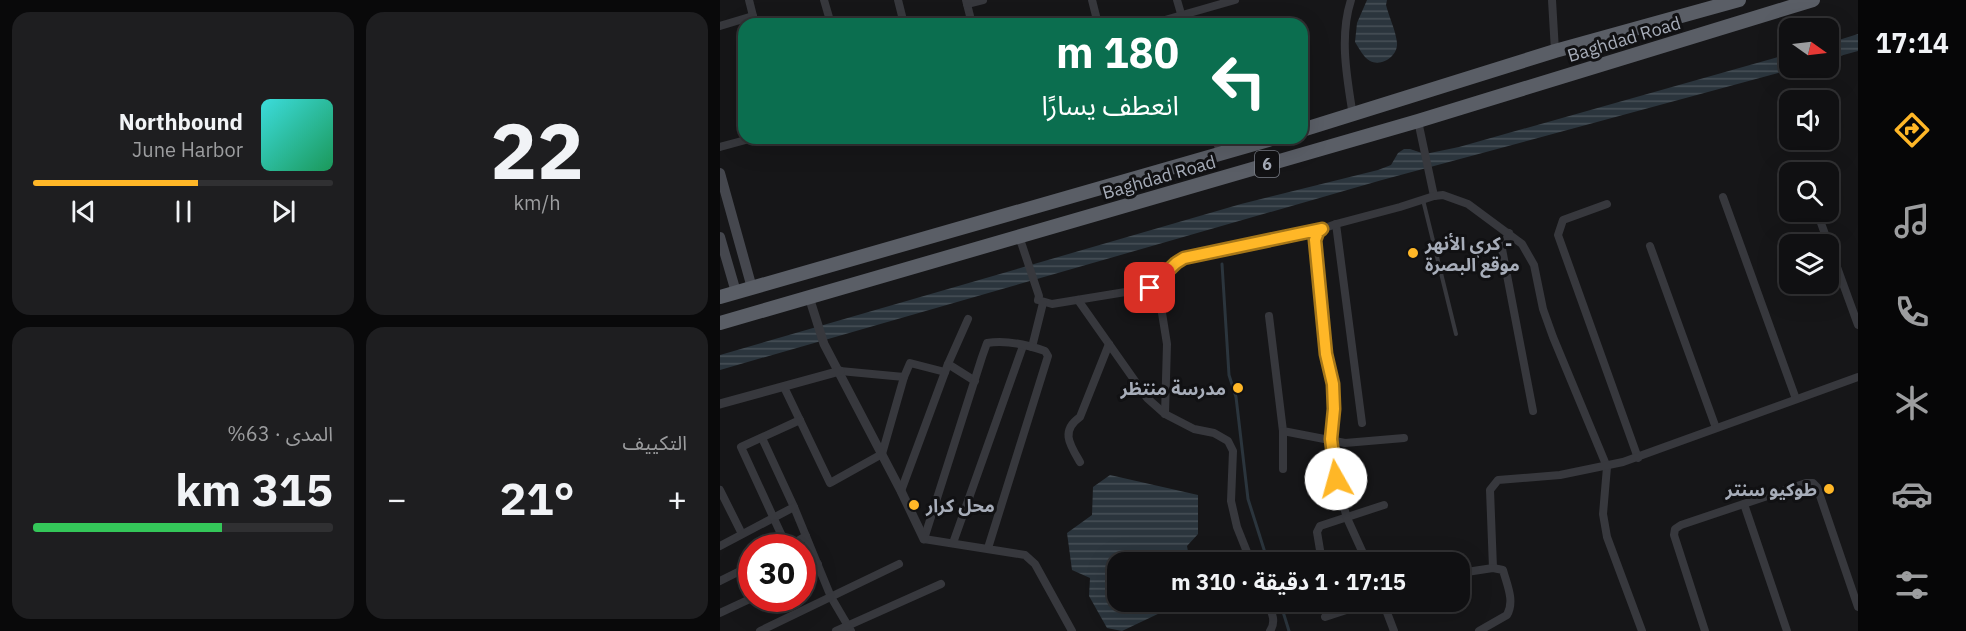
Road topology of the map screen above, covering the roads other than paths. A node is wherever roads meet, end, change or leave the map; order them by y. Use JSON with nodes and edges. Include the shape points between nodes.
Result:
{"nodes":[{"id":1,"x":749,"y":0,"type":"edge"},
{"id":2,"x":824,"y":0,"type":"edge"},
{"id":3,"x":898,"y":0,"type":"edge"},
{"id":4,"x":983,"y":0,"type":"edge"},
{"id":5,"x":1092,"y":0,"type":"edge"},
{"id":6,"x":1177,"y":0,"type":"edge"},
{"id":7,"x":1234,"y":0,"type":"edge"},
{"id":8,"x":1351,"y":0,"type":"edge"},
{"id":9,"x":1552,"y":0,"type":"edge"},
{"id":10,"x":1739,"y":0,"type":"edge"},
{"id":11,"x":1813,"y":0,"type":"edge"},
{"id":12,"x":967,"y":2,"type":"edge"},
{"id":13,"x":1181,"y":15,"type":"junction"},
{"id":14,"x":754,"y":18,"type":"edge"},
{"id":15,"x":829,"y":18,"type":"edge"},
{"id":16,"x":902,"y":18,"type":"edge"},
{"id":17,"x":971,"y":18,"type":"edge"},
{"id":18,"x":1096,"y":18,"type":"edge"},
{"id":19,"x":1171,"y":18,"type":"edge"},
{"id":20,"x":1182,"y":18,"type":"edge"},
{"id":21,"x":738,"y":23,"type":"edge"},
{"id":22,"x":720,"y":26,"type":"edge"},
{"id":23,"x":1555,"y":51,"type":"junction"},
{"id":24,"x":1353,"y":116,"type":"junction"},
{"id":25,"x":1418,"y":121,"type":"junction"},
{"id":26,"x":1308,"y":128,"type":"edge"},
{"id":27,"x":738,"y":142,"type":"edge"},
{"id":28,"x":1218,"y":144,"type":"edge"},
{"id":29,"x":1253,"y":144,"type":"edge"},
{"id":30,"x":720,"y":147,"type":"edge"},
{"id":31,"x":1220,"y":153,"type":"junction"},
{"id":32,"x":720,"y":173,"type":"edge"},
{"id":33,"x":1434,"y":196,"type":"junction"},
{"id":34,"x":1723,"y":196,"type":"dead end"},
{"id":35,"x":1423,"y":199,"type":"junction"},
{"id":36,"x":1607,"y":204,"type":"dead end"},
{"id":37,"x":1821,"y":222,"type":"edge"},
{"id":38,"x":1336,"y":224,"type":"junction"},
{"id":39,"x":1322,"y":229,"type":"junction"},
{"id":40,"x":1509,"y":233,"type":"junction"},
{"id":41,"x":720,"y":237,"type":"edge"},
{"id":42,"x":1021,"y":242,"type":"junction"},
{"id":43,"x":1650,"y":246,"type":"dead end"},
{"id":44,"x":1157,"y":282,"type":"junction"},
{"id":45,"x":752,"y":288,"type":"junction"},
{"id":46,"x":736,"y":292,"type":"junction"},
{"id":47,"x":720,"y":297,"type":"edge"},
{"id":48,"x":809,"y":297,"type":"junction"},
{"id":49,"x":1041,"y":299,"type":"junction"},
{"id":50,"x":1078,"y":300,"type":"junction"},
{"id":51,"x":1269,"y":316,"type":"dead end"},
{"id":52,"x":968,"y":319,"type":"dead end"},
{"id":53,"x":720,"y":322,"type":"edge"},
{"id":54,"x":1858,"y":325,"type":"edge"},
{"id":55,"x":1456,"y":334,"type":"dead end"},
{"id":56,"x":1109,"y":344,"type":"junction"},
{"id":57,"x":1023,"y":346,"type":"junction"},
{"id":58,"x":1032,"y":347,"type":"junction"},
{"id":59,"x":947,"y":368,"type":"junction"},
{"id":60,"x":840,"y":371,"type":"junction"},
{"id":61,"x":904,"y":377,"type":"junction"},
{"id":62,"x":1858,"y":377,"type":"edge"},
{"id":63,"x":975,"y":381,"type":"junction"},
{"id":64,"x":784,"y":387,"type":"junction"},
{"id":65,"x":1796,"y":399,"type":"junction"},
{"id":66,"x":720,"y":404,"type":"edge"},
{"id":67,"x":1533,"y":411,"type":"dead end"},
{"id":68,"x":1165,"y":414,"type":"junction"},
{"id":69,"x":800,"y":420,"type":"junction"},
{"id":70,"x":1362,"y":423,"type":"dead end"},
{"id":71,"x":1716,"y":429,"type":"junction"},
{"id":72,"x":1283,"y":430,"type":"junction"},
{"id":73,"x":762,"y":438,"type":"junction"},
{"id":74,"x":1404,"y":438,"type":"dead end"},
{"id":75,"x":1331,"y":439,"type":"junction"},
{"id":76,"x":882,"y":454,"type":"junction"},
{"id":77,"x":1638,"y":458,"type":"junction"},
{"id":78,"x":1080,"y":462,"type":"dead end"},
{"id":79,"x":1607,"y":467,"type":"junction"},
{"id":80,"x":1283,"y":469,"type":"dead end"},
{"id":81,"x":720,"y":490,"type":"edge"},
{"id":82,"x":901,"y":491,"type":"junction"},
{"id":83,"x":1744,"y":504,"type":"junction"},
{"id":84,"x":1384,"y":505,"type":"dead end"},
{"id":85,"x":794,"y":507,"type":"junction"},
{"id":86,"x":774,"y":518,"type":"junction"},
{"id":87,"x":1347,"y":518,"type":"junction"},
{"id":88,"x":742,"y":534,"type":"joint"},
{"id":89,"x":781,"y":534,"type":"edge"},
{"id":90,"x":805,"y":534,"type":"edge"},
{"id":91,"x":738,"y":536,"type":"edge"},
{"id":92,"x":924,"y":540,"type":"junction"},
{"id":93,"x":953,"y":543,"type":"junction"},
{"id":94,"x":720,"y":546,"type":"edge"},
{"id":95,"x":988,"y":548,"type":"junction"},
{"id":96,"x":1247,"y":552,"type":"edge"},
{"id":97,"x":1320,"y":552,"type":"edge"},
{"id":98,"x":1362,"y":552,"type":"edge"},
{"id":99,"x":816,"y":559,"type":"edge"},
{"id":100,"x":818,"y":564,"type":"joint"},
{"id":101,"x":899,"y":564,"type":"dead end"},
{"id":102,"x":1493,"y":568,"type":"junction"},
{"id":103,"x":1470,"y":571,"type":"edge"},
{"id":104,"x":738,"y":572,"type":"edge"},
{"id":105,"x":720,"y":581,"type":"edge"},
{"id":106,"x":941,"y":584,"type":"dead end"},
{"id":107,"x":831,"y":597,"type":"junction"},
{"id":108,"x":738,"y":605,"type":"edge"},
{"id":109,"x":1858,"y":608,"type":"edge"},
{"id":110,"x":1271,"y":612,"type":"edge"},
{"id":111,"x":1340,"y":612,"type":"edge"},
{"id":112,"x":1387,"y":612,"type":"edge"},
{"id":113,"x":720,"y":614,"type":"edge"},
{"id":114,"x":1324,"y":617,"type":"dead end"},
{"id":115,"x":849,"y":628,"type":"edge"},
{"id":116,"x":760,"y":631,"type":"edge"},
{"id":117,"x":836,"y":631,"type":"edge"},
{"id":118,"x":1072,"y":631,"type":"edge"},
{"id":119,"x":1270,"y":631,"type":"edge"},
{"id":120,"x":1394,"y":631,"type":"edge"},
{"id":121,"x":1479,"y":631,"type":"edge"},
{"id":122,"x":1642,"y":631,"type":"edge"},
{"id":123,"x":1705,"y":631,"type":"edge"},
{"id":124,"x":1787,"y":631,"type":"edge"}],
"edges":[{"from":1,"to":14,"type":"street"},
{"from":2,"to":15,"type":"street"},
{"from":3,"to":16,"type":"street"},
{"from":4,"to":12,"type":"street"},
{"from":5,"to":18,"type":"street"},
{"from":6,"to":13,"type":"street"},
{"from":7,"to":13,"type":"street"},
{"from":8,"to":24,"type":"street","via":[[1345,43]]},
{"from":9,"to":23,"type":"street"},
{"from":10,"to":23,"type":"highway","name":"Baghdad Road"},
{"from":11,"to":25,"type":"highway","name":"Baghdad Road","number":"6"},
{"from":12,"to":17,"type":"street"},
{"from":13,"to":19,"type":"street"},
{"from":13,"to":20,"type":"street"},
{"from":21,"to":22,"type":"street"},
{"from":23,"to":24,"type":"highway","name":"Baghdad Road"},
{"from":24,"to":26,"type":"highway","name":"Baghdad Road"},
{"from":25,"to":33,"type":"street"},
{"from":25,"to":42,"type":"highway","name":"Baghdad Road","number":"6"},
{"from":27,"to":30,"type":"street"},
{"from":28,"to":31,"type":"street"},
{"from":29,"to":31,"type":"highway","name":"Baghdad Road","number":"6"},
{"from":31,"to":45,"type":"highway","name":"Baghdad Road","number":"6"},
{"from":32,"to":45,"type":"main road"},
{"from":33,"to":35,"type":"street"},
{"from":33,"to":40,"type":"street","via":[[1460,199]]},
{"from":34,"to":65,"type":"street"},
{"from":35,"to":38,"type":"street"},
{"from":35,"to":55,"type":"lane"},
{"from":36,"to":77,"type":"street","via":[[1563,220],[1558,235]]},
{"from":37,"to":54,"type":"street"},
{"from":38,"to":39,"type":"street"},
{"from":38,"to":70,"type":"street"},
{"from":39,"to":44,"type":"street","via":[[1184,258]]},
{"from":39,"to":75,"type":"street","via":[[1315,240],[1326,354],[1333,384]]},
{"from":40,"to":67,"type":"street","via":[[1503,249]]},
{"from":40,"to":79,"type":"street","via":[[1531,258],[1548,323]]},
{"from":41,"to":46,"type":"main road"},
{"from":42,"to":48,"type":"highway","name":"Baghdad Road","number":"6"},
{"from":42,"to":49,"type":"street"},
{"from":43,"to":71,"type":"street"},
{"from":44,"to":50,"type":"street","via":[[1150,288]]},
{"from":44,"to":68,"type":"street","via":[[1167,344]]},
{"from":45,"to":46,"type":"highway","name":"Baghdad Road","number":"6"},
{"from":46,"to":47,"type":"highway","name":"Baghdad Road","number":"6"},
{"from":48,"to":53,"type":"highway","name":"Baghdad Road","number":"6"},
{"from":48,"to":60,"type":"street","via":[[824,344]]},
{"from":49,"to":50,"type":"street","via":[[1052,304]]},
{"from":49,"to":58,"type":"street"},
{"from":50,"to":56,"type":"street"},
{"from":51,"to":72,"type":"street"},
{"from":52,"to":59,"type":"street"},
{"from":56,"to":68,"type":"street","via":[[1147,398]]},
{"from":56,"to":78,"type":"street","via":[[1080,417],[1068,434],[1069,444]]},
{"from":57,"to":58,"type":"street"},
{"from":57,"to":63,"type":"street","via":[[987,343]]},
{"from":57,"to":93,"type":"street"},
{"from":58,"to":95,"type":"street","via":[[1048,356]]},
{"from":59,"to":61,"type":"street","via":[[910,363]]},
{"from":59,"to":63,"type":"street"},
{"from":59,"to":82,"type":"street"},
{"from":60,"to":61,"type":"street"},
{"from":60,"to":64,"type":"street"},
{"from":60,"to":76,"type":"street"},
{"from":61,"to":76,"type":"street"},
{"from":62,"to":65,"type":"street"},
{"from":63,"to":92,"type":"street"},
{"from":64,"to":66,"type":"street"},
{"from":64,"to":69,"type":"street"},
{"from":65,"to":71,"type":"street"},
{"from":68,"to":96,"type":"street","via":[[1228,441],[1233,451],[1231,501]]},
{"from":69,"to":73,"type":"street"},
{"from":69,"to":76,"type":"street","via":[[830,483]]},
{"from":71,"to":77,"type":"street"},
{"from":72,"to":75,"type":"street"},
{"from":72,"to":80,"type":"street"},
{"from":73,"to":85,"type":"street"},
{"from":73,"to":86,"type":"street","via":[[741,447]]},
{"from":74,"to":75,"type":"street","via":[[1345,443]]},
{"from":75,"to":87,"type":"street","via":[[1336,479]]},
{"from":76,"to":82,"type":"street"},
{"from":77,"to":79,"type":"street"},
{"from":79,"to":102,"type":"street","via":[[1494,482],[1490,495]]},
{"from":79,"to":122,"type":"street","via":[[1602,514]]},
{"from":81,"to":88,"type":"street"},
{"from":82,"to":92,"type":"street"},
{"from":83,"to":109,"type":"street","via":[[1813,483]]},
{"from":83,"to":123,"type":"street","via":[[1675,529]]},
{"from":83,"to":124,"type":"street"},
{"from":84,"to":87,"type":"street"},
{"from":85,"to":86,"type":"street"},
{"from":85,"to":90,"type":"street"},
{"from":86,"to":88,"type":"street"},
{"from":86,"to":89,"type":"street"},
{"from":87,"to":97,"type":"street","via":[[1320,526],[1317,532]]},
{"from":87,"to":98,"type":"street"},
{"from":91,"to":94,"type":"street"},
{"from":92,"to":93,"type":"street"},
{"from":93,"to":95,"type":"street"},
{"from":95,"to":118,"type":"street","via":[[1025,555],[1035,564]]},
{"from":99,"to":100,"type":"street"},
{"from":100,"to":107,"type":"street"},
{"from":101,"to":107,"type":"street"},
{"from":102,"to":103,"type":"street"},
{"from":102,"to":121,"type":"street","via":[[1503,570],[1511,606],[1507,615]]},
{"from":104,"to":105,"type":"street"},
{"from":106,"to":115,"type":"street"},
{"from":107,"to":115,"type":"street"},
{"from":107,"to":116,"type":"street"},
{"from":108,"to":113,"type":"street"},
{"from":110,"to":119,"type":"street","via":[[1274,626]]},
{"from":111,"to":114,"type":"street"},
{"from":112,"to":120,"type":"street"},
{"from":115,"to":117,"type":"street"}]}
